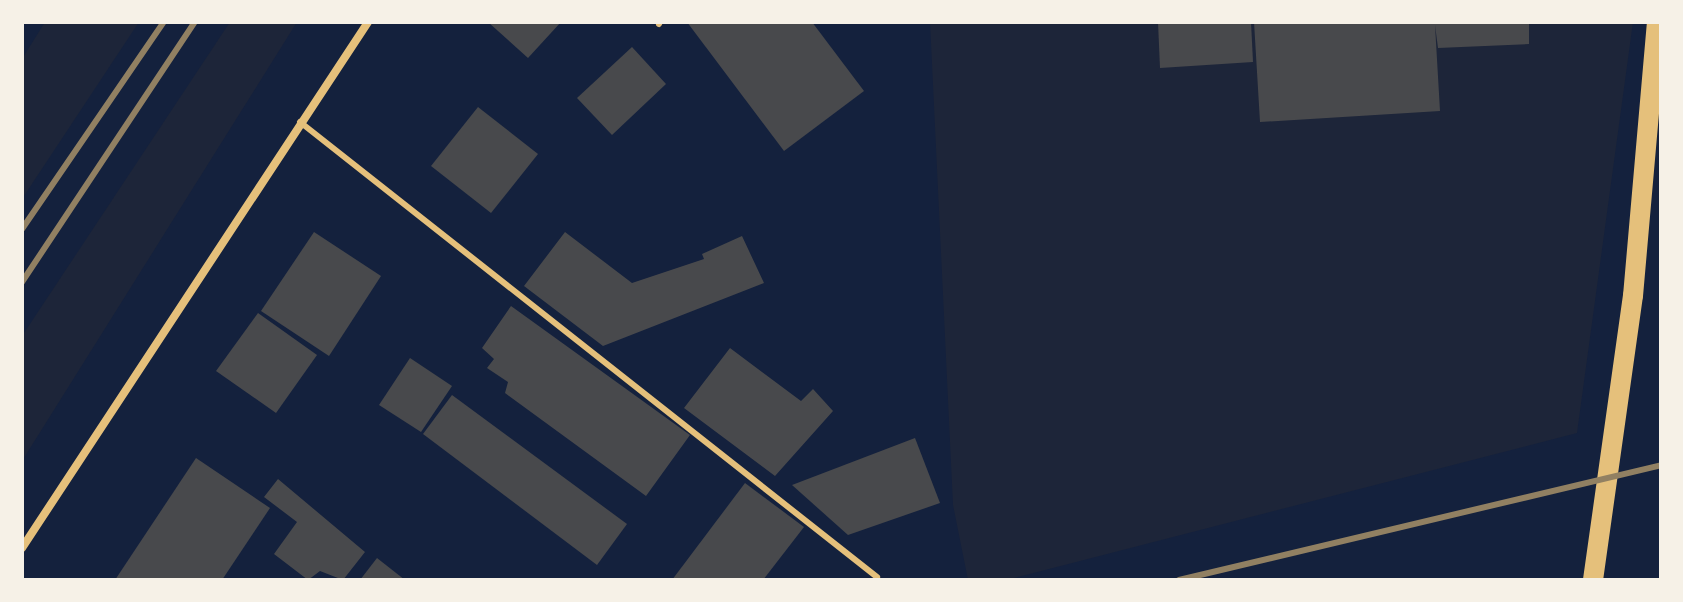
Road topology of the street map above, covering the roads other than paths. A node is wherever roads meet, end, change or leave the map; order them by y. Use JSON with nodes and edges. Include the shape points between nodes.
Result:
{"nodes":[{"id":1,"x":368,"y":22,"type":"edge"},
{"id":2,"x":1657,"y":22,"type":"edge"},
{"id":3,"x":300,"y":122,"type":"junction"},
{"id":4,"x":22,"y":548,"type":"edge"},
{"id":5,"x":877,"y":577,"type":"dead end"},
{"id":6,"x":1593,"y":580,"type":"edge"}],
"edges":[{"from":1,"to":3,"type":"street"},
{"from":2,"to":6,"type":"main road","via":[[1633,296]]},
{"from":3,"to":4,"type":"street"},
{"from":3,"to":5,"type":"lane"}]}
